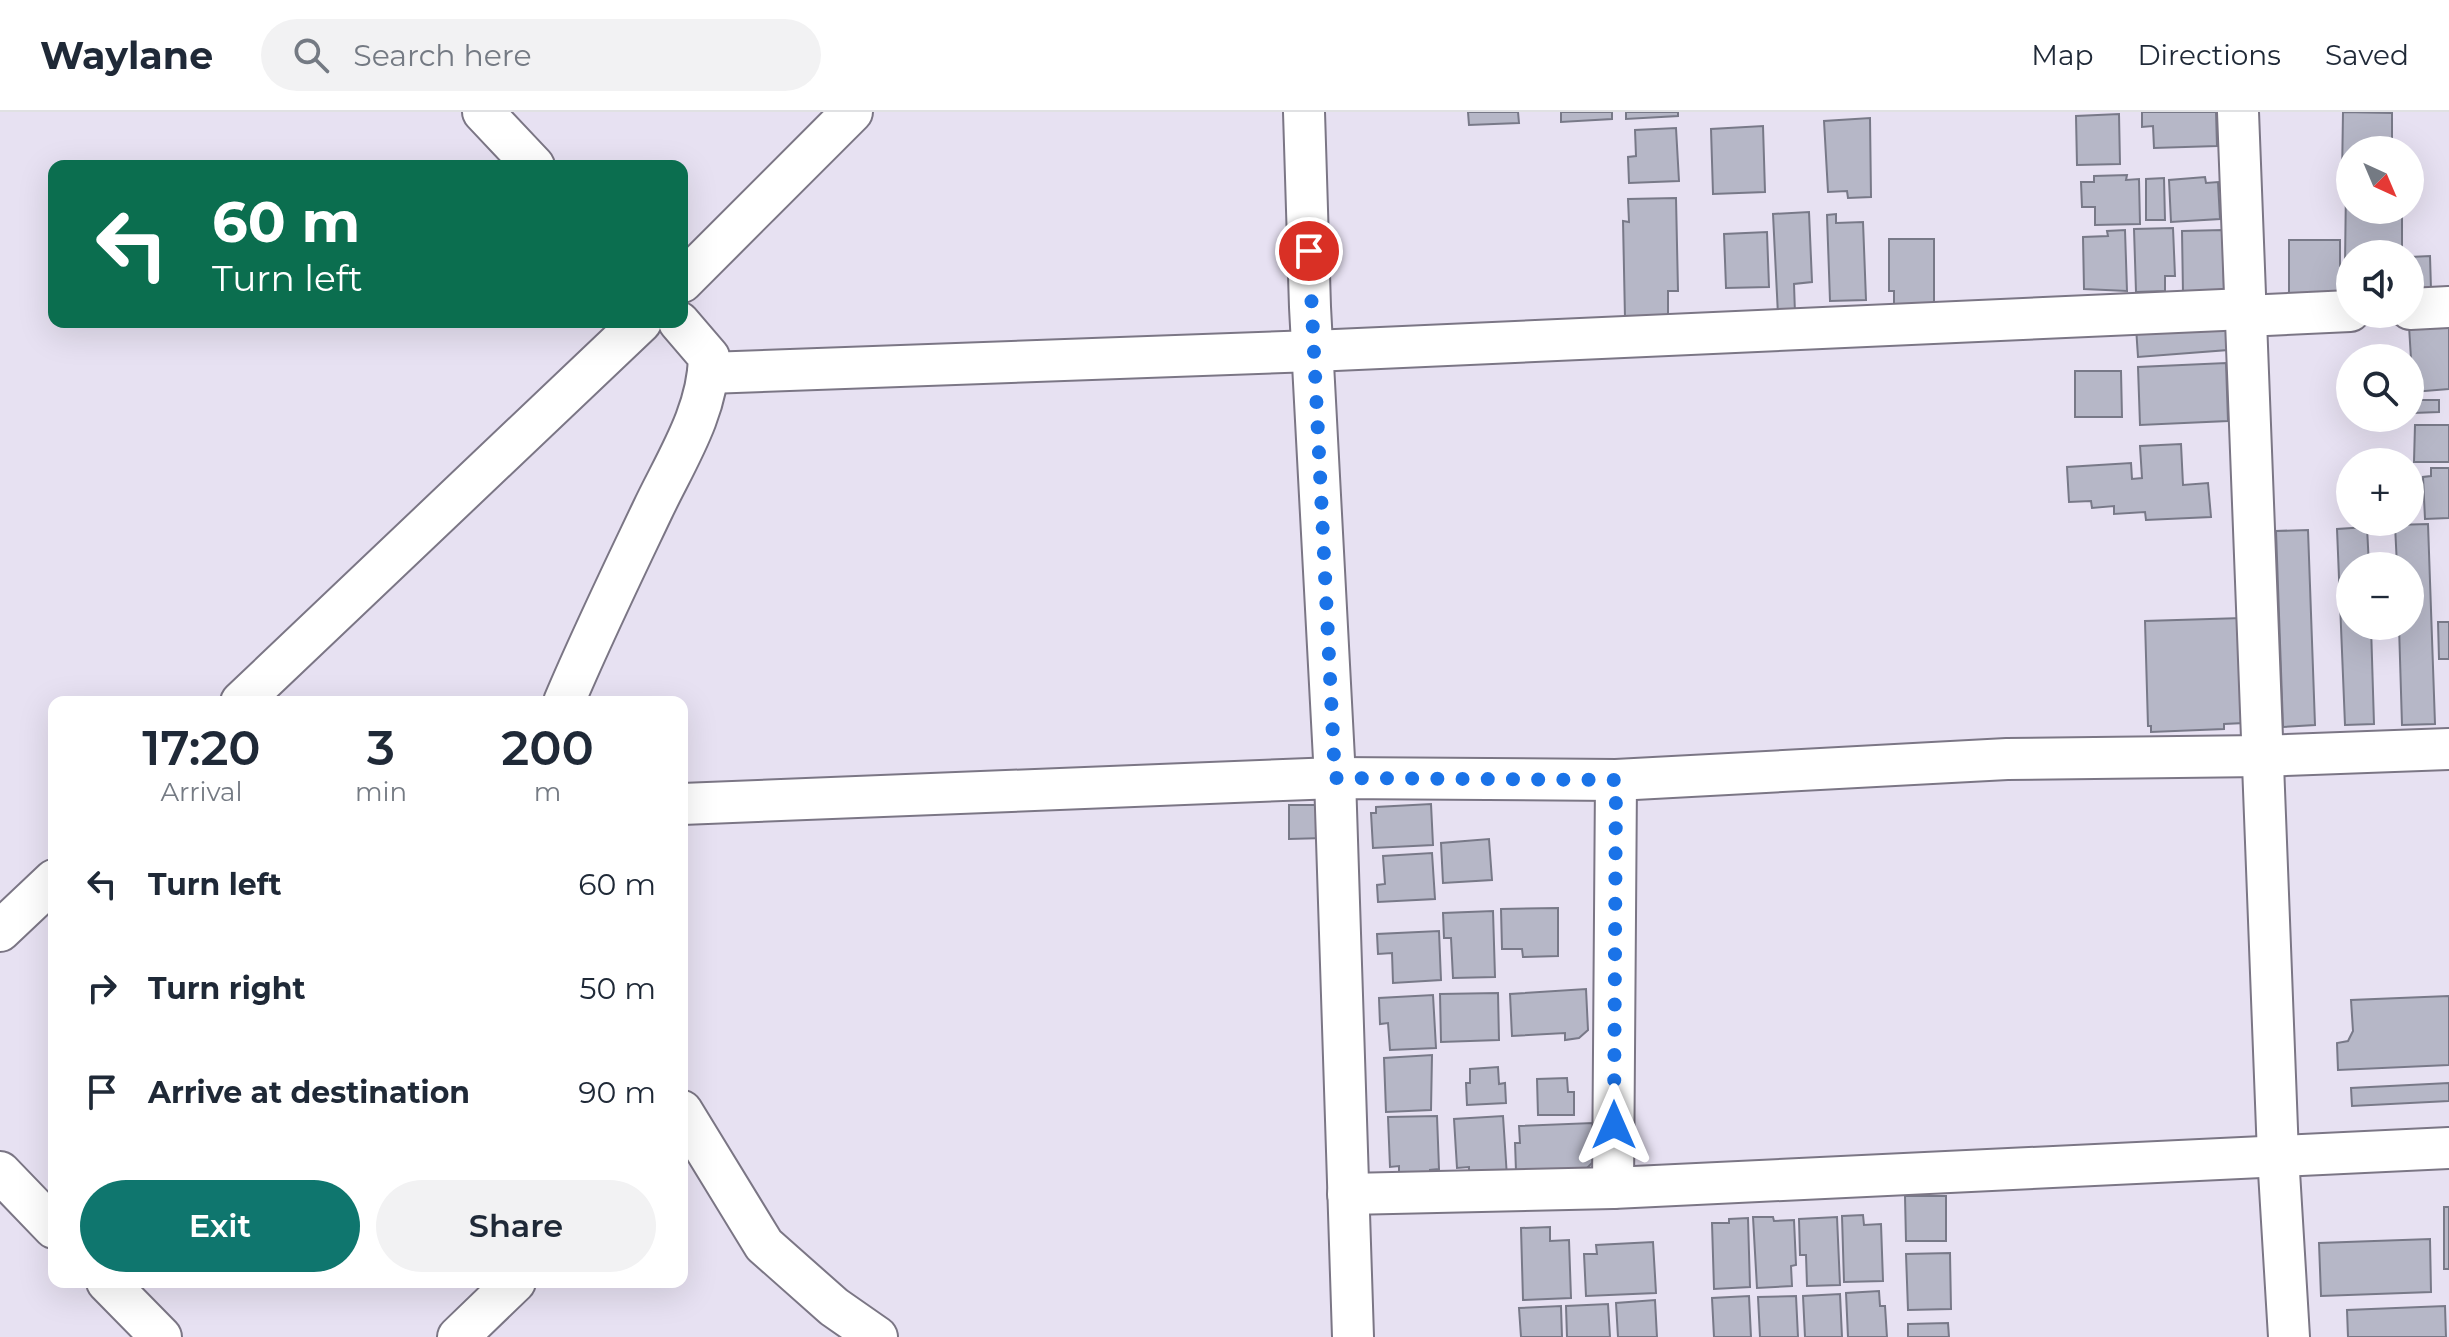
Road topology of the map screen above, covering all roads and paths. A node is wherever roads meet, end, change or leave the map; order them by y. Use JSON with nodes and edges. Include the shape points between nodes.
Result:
{"nodes":[{"id":1,"x":483,"y":112,"type":"edge"},
{"id":2,"x":852,"y":112,"type":"edge"},
{"id":3,"x":1304,"y":112,"type":"edge"},
{"id":4,"x":2238,"y":112,"type":"edge"},
{"id":5,"x":528,"y":160,"type":"edge"},
{"id":6,"x":688,"y":276,"type":"edge"},
{"id":7,"x":2449,"y":307,"type":"edge"},
{"id":8,"x":2424,"y":308,"type":"edge"},
{"id":9,"x":2336,"y":311,"type":"edge"},
{"id":10,"x":2245,"y":312,"type":"junction"},
{"id":11,"x":635,"y":328,"type":"edge"},
{"id":12,"x":684,"y":328,"type":"edge"},
{"id":13,"x":1313,"y":351,"type":"junction"},
{"id":14,"x":708,"y":373,"type":"junction"},
{"id":15,"x":247,"y":696,"type":"edge"},
{"id":16,"x":567,"y":696,"type":"edge"},
{"id":17,"x":2449,"y":749,"type":"edge"},
{"id":18,"x":2262,"y":756,"type":"junction"},
{"id":19,"x":1335,"y":778,"type":"junction"},
{"id":20,"x":1616,"y":780,"type":"junction"},
{"id":21,"x":688,"y":804,"type":"edge"},
{"id":22,"x":48,"y":886,"type":"edge"},
{"id":23,"x":0,"y":931,"type":"edge"},
{"id":24,"x":688,"y":1125,"type":"edge"},
{"id":25,"x":2449,"y":1148,"type":"edge"},
{"id":26,"x":2278,"y":1155,"type":"junction"},
{"id":27,"x":0,"y":1172,"type":"edge"},
{"id":28,"x":1613,"y":1188,"type":"junction"},
{"id":29,"x":1348,"y":1194,"type":"junction"},
{"id":30,"x":48,"y":1222,"type":"edge"},
{"id":31,"x":113,"y":1288,"type":"edge"},
{"id":32,"x":509,"y":1288,"type":"edge"},
{"id":33,"x":161,"y":1337,"type":"edge"},
{"id":34,"x":458,"y":1337,"type":"edge"},
{"id":35,"x":877,"y":1337,"type":"edge"},
{"id":36,"x":1353,"y":1337,"type":"edge"},
{"id":37,"x":2289,"y":1337,"type":"edge"}],
"edges":[{"from":1,"to":5,"type":"street"},
{"from":2,"to":6,"type":"street"},
{"from":3,"to":13,"type":"street"},
{"from":4,"to":10,"type":"street"},
{"from":7,"to":8,"type":"street"},
{"from":9,"to":10,"type":"street"},
{"from":10,"to":13,"type":"street"},
{"from":10,"to":18,"type":"street"},
{"from":11,"to":15,"type":"street"},
{"from":12,"to":14,"type":"street","via":[[709,357]]},
{"from":13,"to":14,"type":"street"},
{"from":13,"to":19,"type":"street"},
{"from":14,"to":16,"type":"street","via":[[693,428]]},
{"from":17,"to":18,"type":"street"},
{"from":18,"to":20,"type":"street","via":[[2007,759]]},
{"from":18,"to":26,"type":"street"},
{"from":19,"to":20,"type":"street"},
{"from":19,"to":21,"type":"street"},
{"from":19,"to":29,"type":"street"},
{"from":20,"to":28,"type":"street"},
{"from":22,"to":23,"type":"street"},
{"from":24,"to":35,"type":"street","via":[[764,1245]]},
{"from":25,"to":26,"type":"street"},
{"from":26,"to":28,"type":"street"},
{"from":26,"to":37,"type":"street"},
{"from":27,"to":30,"type":"street"},
{"from":28,"to":29,"type":"street"},
{"from":29,"to":36,"type":"street"},
{"from":31,"to":33,"type":"street"},
{"from":32,"to":34,"type":"street"}]}
